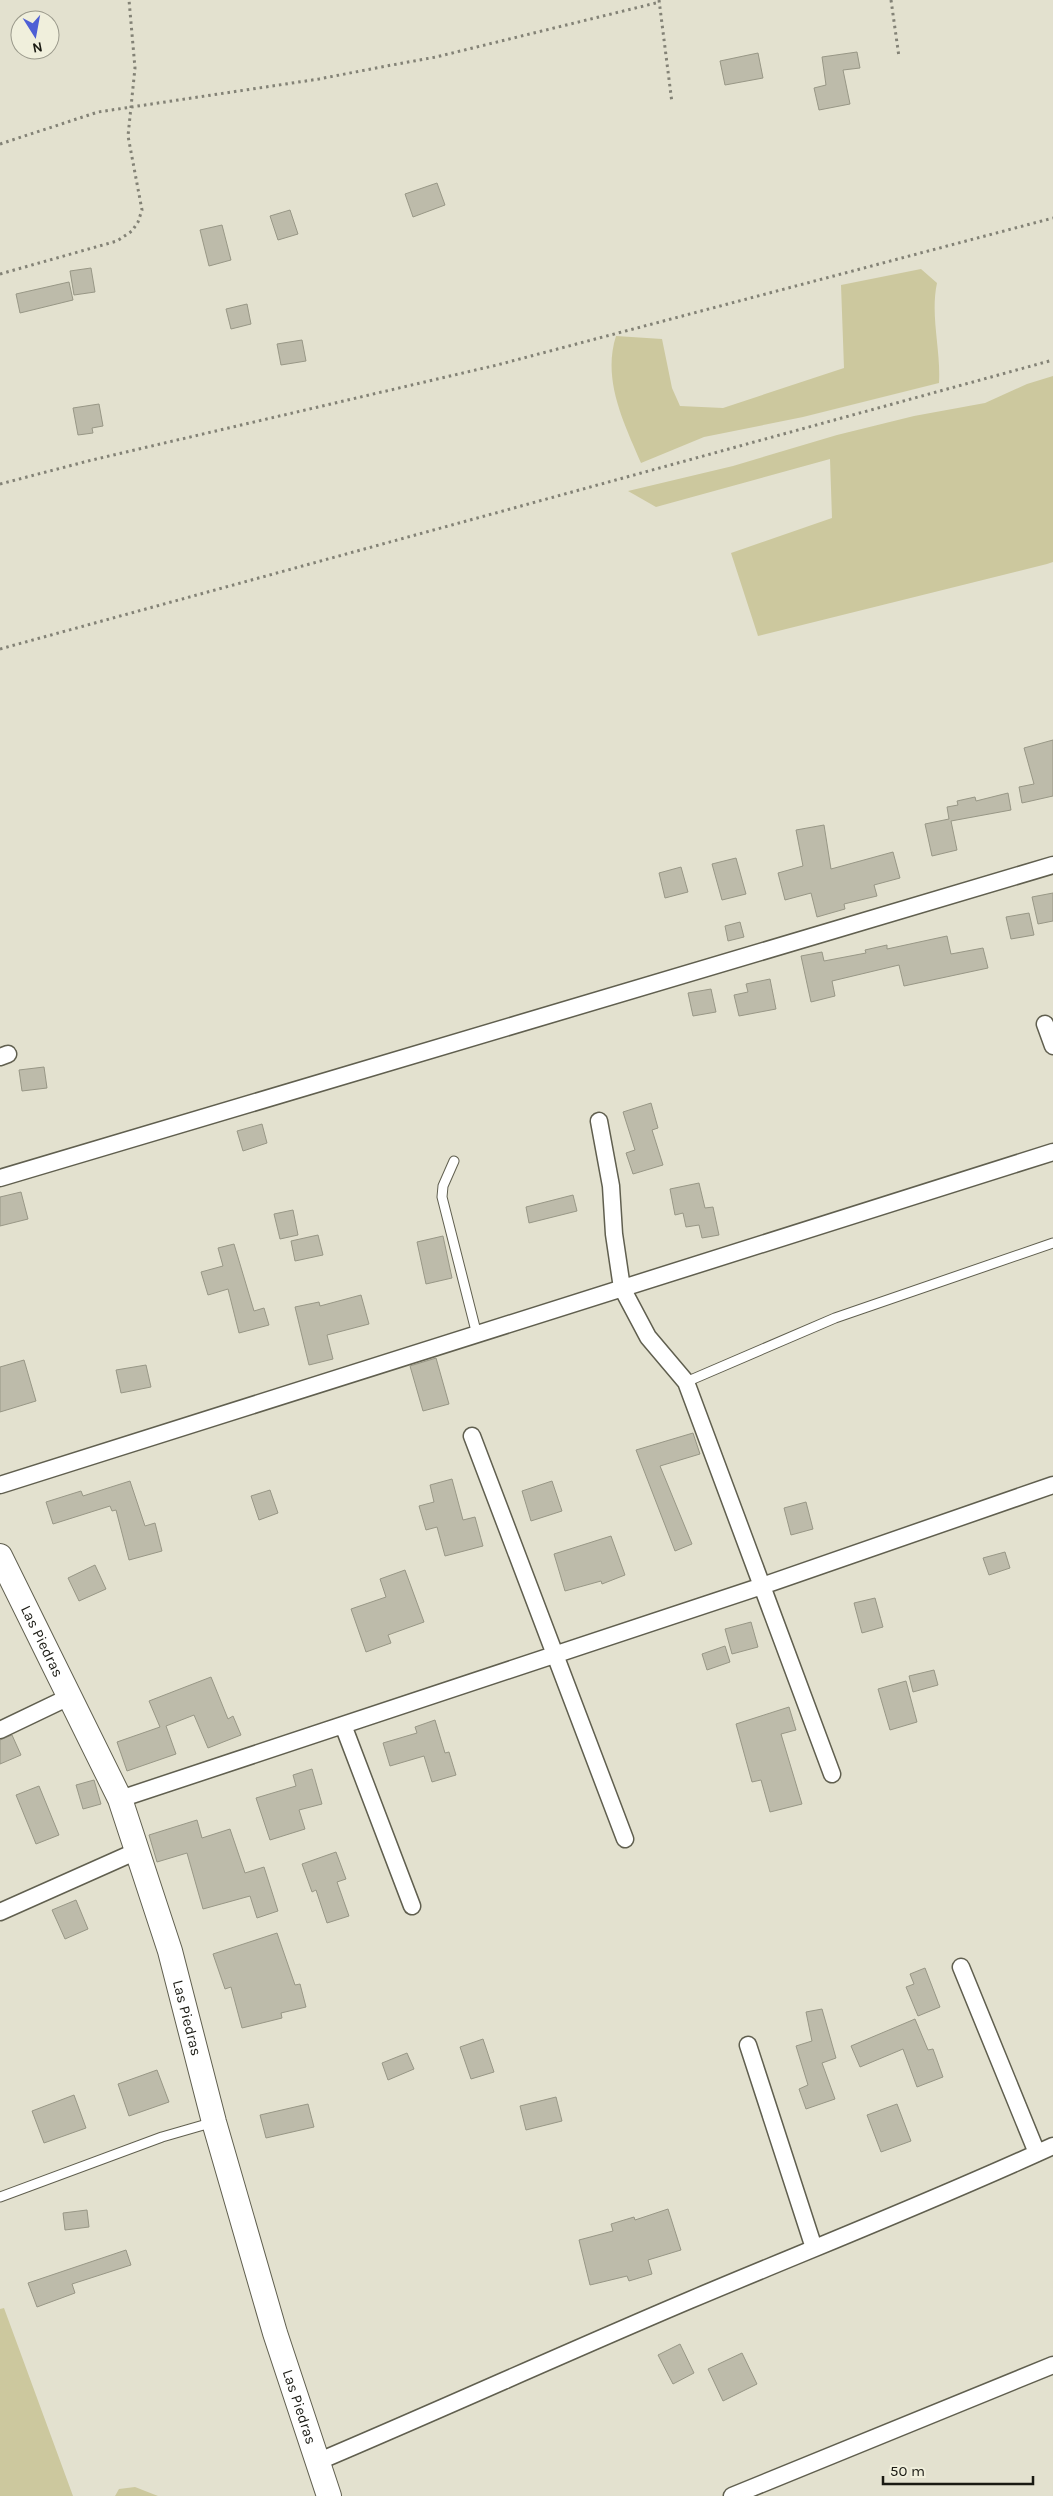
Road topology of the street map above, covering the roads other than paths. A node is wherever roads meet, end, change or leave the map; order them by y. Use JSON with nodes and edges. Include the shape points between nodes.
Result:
{"nodes":[{"id":1,"x":1053,"y":865,"type":"edge"},
{"id":2,"x":1045,"y":1024,"type":"dead end"},
{"id":3,"x":1053,"y":1046,"type":"edge"},
{"id":4,"x":599,"y":1121,"type":"dead end"},
{"id":5,"x":1053,"y":1152,"type":"edge"},
{"id":6,"x":454,"y":1161,"type":"dead end"},
{"id":7,"x":0,"y":1178,"type":"edge"},
{"id":8,"x":1053,"y":1243,"type":"edge"},
{"id":9,"x":622,"y":1288,"type":"junction"},
{"id":10,"x":477,"y":1335,"type":"junction"},
{"id":11,"x":686,"y":1382,"type":"junction"},
{"id":12,"x":472,"y":1436,"type":"dead end"},
{"id":13,"x":1053,"y":1485,"type":"edge"},
{"id":14,"x":0,"y":1486,"type":"edge"},
{"id":15,"x":0,"y":1556,"type":"edge"},
{"id":16,"x":762,"y":1586,"type":"junction"},
{"id":17,"x":555,"y":1655,"type":"junction"},
{"id":18,"x":69,"y":1697,"type":"junction"},
{"id":19,"x":343,"y":1725,"type":"junction"},
{"id":20,"x":0,"y":1730,"type":"edge"},
{"id":21,"x":832,"y":1774,"type":"dead end"},
{"id":22,"x":120,"y":1799,"type":"junction"},
{"id":23,"x":625,"y":1839,"type":"dead end"},
{"id":24,"x":137,"y":1851,"type":"junction"},
{"id":25,"x":412,"y":1906,"type":"dead end"},
{"id":26,"x":0,"y":1912,"type":"edge"},
{"id":27,"x":961,"y":1967,"type":"dead end"},
{"id":28,"x":748,"y":2044,"type":"dead end"},
{"id":29,"x":214,"y":2122,"type":"junction"},
{"id":30,"x":1053,"y":2146,"type":"edge"},
{"id":31,"x":1037,"y":2153,"type":"junction"},
{"id":32,"x":0,"y":2197,"type":"edge"},
{"id":33,"x":814,"y":2248,"type":"junction"},
{"id":34,"x":1053,"y":2365,"type":"edge"},
{"id":35,"x":317,"y":2462,"type":"junction"},
{"id":36,"x":329,"y":2496,"type":"edge"},
{"id":37,"x":732,"y":2496,"type":"edge"}],
"edges":[{"from":1,"to":7,"type":"street"},
{"from":2,"to":3,"type":"street"},
{"from":4,"to":9,"type":"street","via":[[611,1186]]},
{"from":5,"to":9,"type":"street"},
{"from":6,"to":10,"type":"lane","via":[[443,1186],[442,1197]]},
{"from":8,"to":11,"type":"lane","via":[[835,1318]]},
{"from":9,"to":10,"type":"street"},
{"from":9,"to":11,"type":"street","via":[[648,1337]]},
{"from":10,"to":14,"type":"street"},
{"from":11,"to":16,"type":"street"},
{"from":12,"to":17,"type":"street"},
{"from":13,"to":16,"type":"street"},
{"from":15,"to":18,"type":"street","name":"Las Piedras"},
{"from":16,"to":17,"type":"street"},
{"from":16,"to":21,"type":"street"},
{"from":17,"to":19,"type":"street"},
{"from":17,"to":23,"type":"street"},
{"from":18,"to":20,"type":"street"},
{"from":18,"to":22,"type":"street","name":"Las Piedras"},
{"from":19,"to":22,"type":"street"},
{"from":19,"to":25,"type":"street"},
{"from":22,"to":24,"type":"street","name":"Las Piedras"},
{"from":24,"to":26,"type":"street"},
{"from":24,"to":29,"type":"street","name":"Las Piedras","via":[[170,1951]]},
{"from":27,"to":31,"type":"street"},
{"from":28,"to":33,"type":"street"},
{"from":29,"to":32,"type":"lane","via":[[162,2137]]},
{"from":29,"to":35,"type":"street","name":"Las Piedras","via":[[275,2333]]},
{"from":30,"to":31,"type":"street"},
{"from":31,"to":33,"type":"street"},
{"from":33,"to":35,"type":"street"},
{"from":34,"to":37,"type":"street"},
{"from":35,"to":36,"type":"street","name":"Las Piedras"}]}
